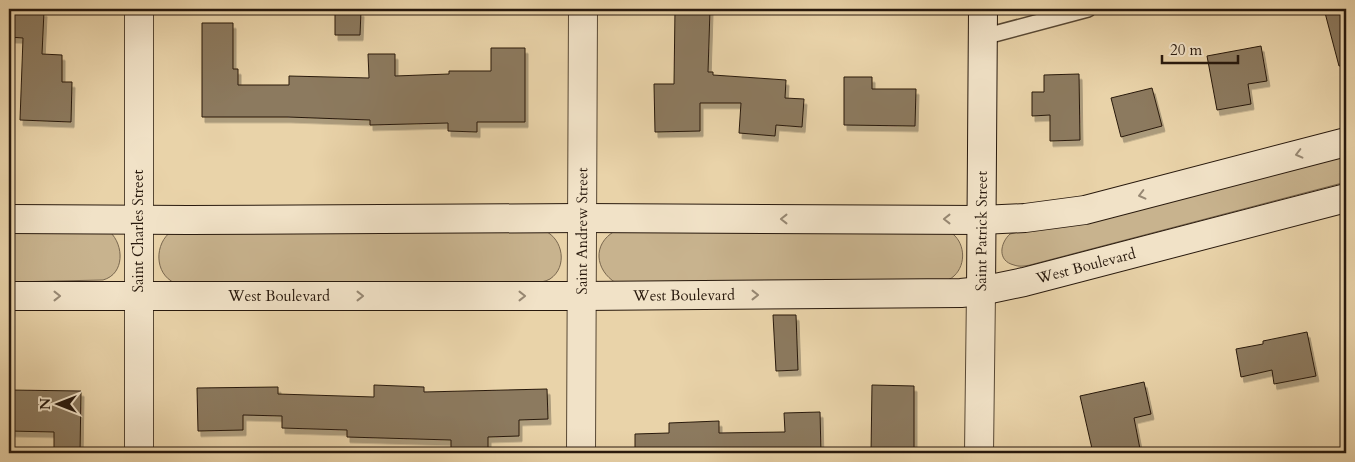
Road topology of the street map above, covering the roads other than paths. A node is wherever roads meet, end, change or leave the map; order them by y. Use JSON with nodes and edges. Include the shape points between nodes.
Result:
{"nodes":[{"id":1,"x":138,"y":9,"type":"edge"},
{"id":2,"x":583,"y":9,"type":"edge"},
{"id":3,"x":983,"y":9,"type":"edge"},
{"id":4,"x":1088,"y":9,"type":"edge"},
{"id":5,"x":983,"y":37,"type":"junction"},
{"id":6,"x":1346,"y":142,"type":"edge"},
{"id":7,"x":1346,"y":198,"type":"edge"},
{"id":8,"x":582,"y":218,"type":"junction"},
{"id":9,"x":9,"y":219,"type":"edge"},
{"id":10,"x":138,"y":220,"type":"junction"},
{"id":11,"x":981,"y":220,"type":"junction"},
{"id":12,"x":981,"y":291,"type":"junction"},
{"id":13,"x":9,"y":296,"type":"edge"},
{"id":14,"x":138,"y":296,"type":"junction"},
{"id":15,"x":582,"y":296,"type":"junction"},
{"id":16,"x":139,"y":453,"type":"edge"},
{"id":17,"x":581,"y":453,"type":"edge"},
{"id":18,"x":979,"y":453,"type":"edge"}],
"edges":[{"from":1,"to":10,"type":"street","name":"Saint Charles Street"},
{"from":2,"to":8,"type":"street","name":"Saint Andrew Street"},
{"from":3,"to":5,"type":"street","name":"Saint Patrick Street"},
{"from":4,"to":5,"type":"lane"},
{"from":5,"to":11,"type":"street","name":"Saint Patrick Street"},
{"from":6,"to":11,"type":"street","one_way":true,"via":[[1084,210]]},
{"from":7,"to":12,"type":"street","name":"West Boulevard"},
{"from":8,"to":10,"type":"street"},
{"from":11,"to":8,"type":"street","one_way":true},
{"from":8,"to":15,"type":"street","name":"Saint Andrew Street"},
{"from":9,"to":10,"type":"street"},
{"from":10,"to":14,"type":"street","name":"Saint Charles Street"},
{"from":11,"to":12,"type":"street","name":"Saint Patrick Street"},
{"from":15,"to":12,"type":"street","name":"West Boulevard","one_way":true,"via":[[943,294]]},
{"from":12,"to":18,"type":"street","name":"Saint Patrick Street"},
{"from":13,"to":14,"type":"street","name":"West Boulevard","one_way":true},
{"from":14,"to":15,"type":"street","name":"West Boulevard","one_way":true},
{"from":14,"to":16,"type":"street","name":"Saint Charles Street"},
{"from":15,"to":17,"type":"street","name":"Saint Andrew Street"}]}
